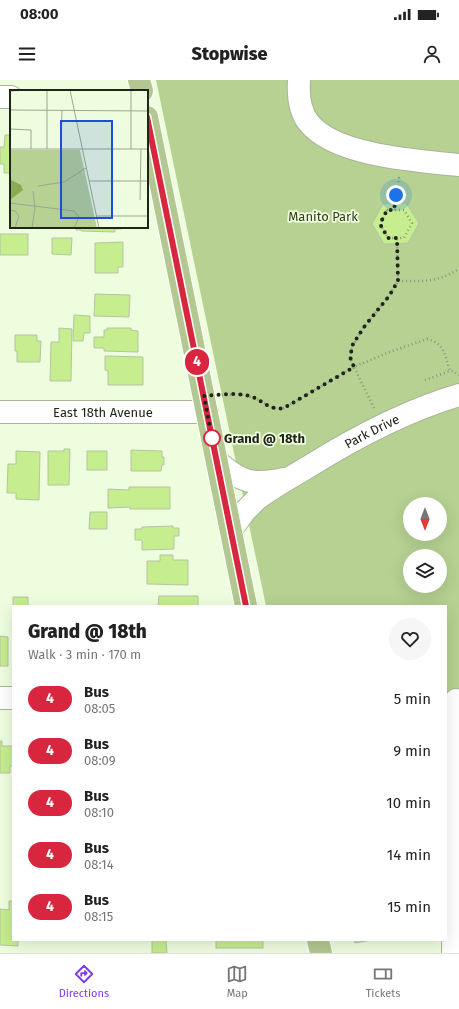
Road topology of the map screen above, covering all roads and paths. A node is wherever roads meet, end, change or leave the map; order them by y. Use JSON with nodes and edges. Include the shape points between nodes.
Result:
{"nodes":[{"id":1,"x":139,"y":80,"type":"edge"},
{"id":2,"x":300,"y":80,"type":"edge"},
{"id":3,"x":142,"y":90,"type":"edge"},
{"id":4,"x":148,"y":122,"type":"edge"},
{"id":5,"x":459,"y":165,"type":"edge"},
{"id":6,"x":397,"y":187,"type":"dead end"},
{"id":7,"x":394,"y":210,"type":"junction"},
{"id":8,"x":397,"y":238,"type":"junction"},
{"id":9,"x":459,"y":269,"type":"edge"},
{"id":10,"x":398,"y":281,"type":"junction"},
{"id":11,"x":354,"y":367,"type":"junction"},
{"id":12,"x":450,"y":371,"type":"junction"},
{"id":13,"x":459,"y":375,"type":"edge"},
{"id":14,"x":425,"y":380,"type":"dead end"},
{"id":15,"x":459,"y":395,"type":"edge"},
{"id":16,"x":205,"y":404,"type":"junction"},
{"id":17,"x":0,"y":412,"type":"edge"},
{"id":18,"x":382,"y":425,"type":"junction"},
{"id":19,"x":217,"y":461,"type":"junction"},
{"id":20,"x":289,"y":478,"type":"junction"},
{"id":21,"x":231,"y":530,"type":"junction"},
{"id":22,"x":246,"y":605,"type":"edge"},
{"id":23,"x":0,"y":698,"type":"edge"},
{"id":24,"x":12,"y":698,"type":"edge"},
{"id":25,"x":454,"y":700,"type":"edge"},
{"id":26,"x":318,"y":941,"type":"edge"},
{"id":27,"x":321,"y":953,"type":"edge"},
{"id":28,"x":453,"y":953,"type":"edge"}],
"edges":[{"from":1,"to":3,"type":"main road"},
{"from":2,"to":5,"type":"street","via":[[299,99],[304,115],[314,129],[328,138],[349,147],[378,154]]},
{"from":4,"to":16,"type":"main road"},
{"from":6,"to":7,"type":"path"},
{"from":7,"to":8,"type":"path","via":[[387,210],[380,224],[388,238]]},
{"from":7,"to":8,"type":"path","via":[[404,210],[412,223],[404,238]]},
{"from":8,"to":10,"type":"path"},
{"from":9,"to":10,"type":"path","via":[[441,279]]},
{"from":10,"to":11,"type":"path","via":[[353,344],[350,357]]},
{"from":11,"to":12,"type":"path","via":[[427,339],[436,342],[442,348]]},
{"from":11,"to":16,"type":"path","via":[[284,408],[272,408],[245,395]]},
{"from":11,"to":18,"type":"path"},
{"from":12,"to":13,"type":"path"},
{"from":12,"to":14,"type":"path"},
{"from":15,"to":18,"type":"street","name":"Park Drive"},
{"from":16,"to":17,"type":"street","name":"East 18th Avenue"},
{"from":16,"to":19,"type":"main road"},
{"from":18,"to":20,"type":"street","name":"Park Drive"},
{"from":19,"to":20,"type":"street","name":"Park Drive","via":[[233,475],[246,481],[266,482]]},
{"from":19,"to":21,"type":"main road"},
{"from":20,"to":21,"type":"street","name":"Park Drive","via":[[257,499]]},
{"from":21,"to":22,"type":"main road"},
{"from":23,"to":24,"type":"street"},
{"from":25,"to":28,"type":"street"},
{"from":26,"to":27,"type":"main road"}]}
